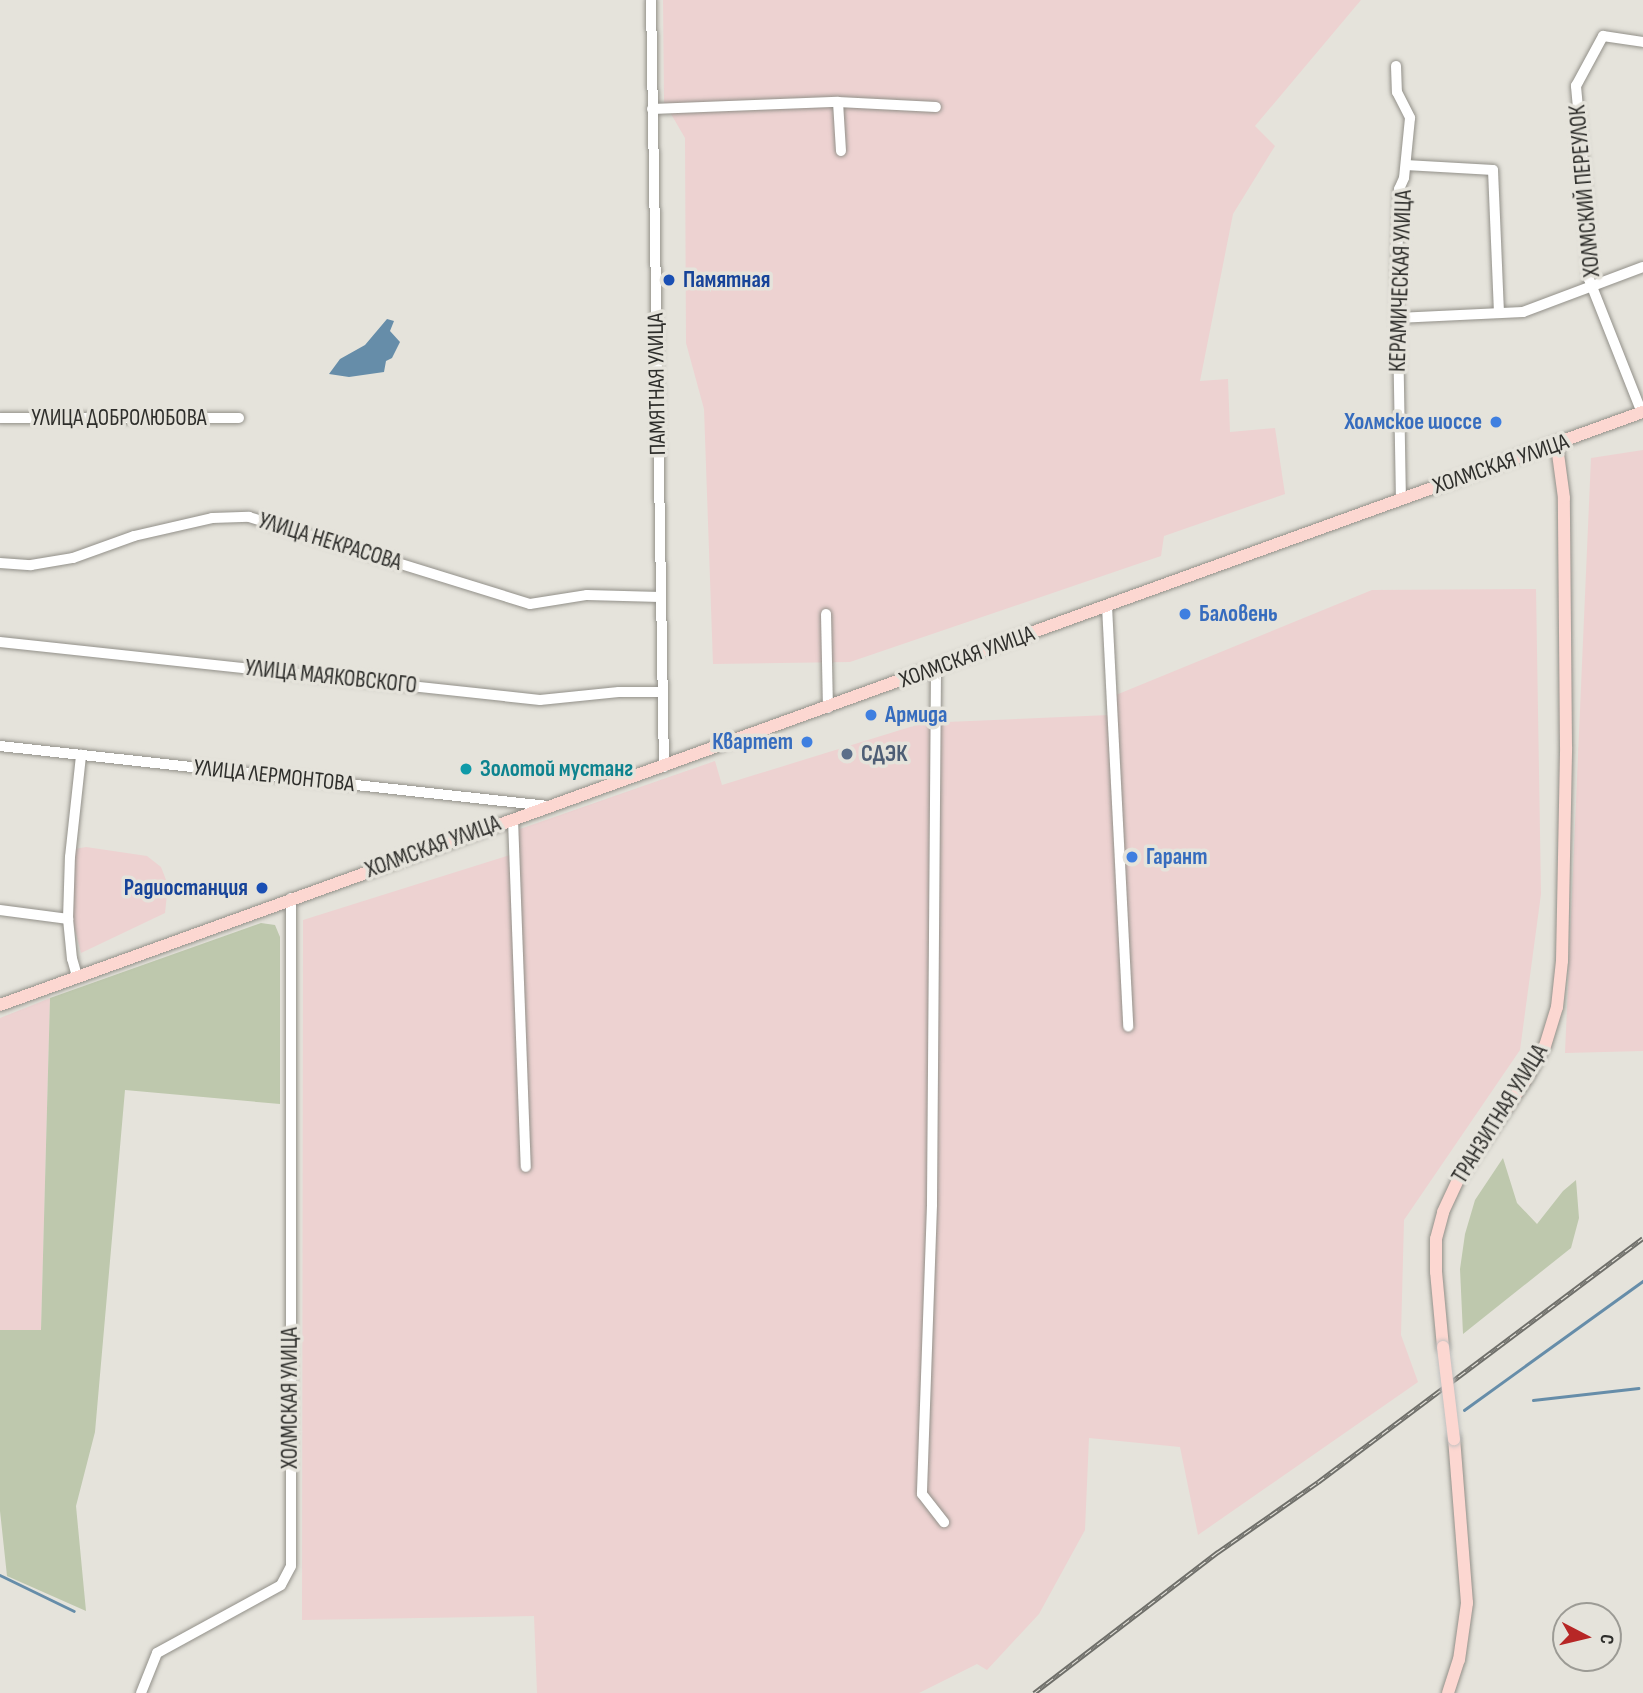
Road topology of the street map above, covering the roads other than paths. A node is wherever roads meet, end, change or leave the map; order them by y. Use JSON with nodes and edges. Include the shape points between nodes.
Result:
{"nodes":[{"id":1,"x":651,"y":0,"type":"edge"},
{"id":2,"x":1643,"y":42,"type":"edge"},
{"id":3,"x":1396,"y":66,"type":"dead end"},
{"id":4,"x":838,"y":102,"type":"junction"},
{"id":5,"x":936,"y":107,"type":"dead end"},
{"id":6,"x":652,"y":109,"type":"junction"},
{"id":7,"x":841,"y":151,"type":"dead end"},
{"id":8,"x":1406,"y":165,"type":"junction"},
{"id":9,"x":1643,"y":267,"type":"edge"},
{"id":10,"x":1592,"y":286,"type":"junction"},
{"id":11,"x":1499,"y":313,"type":"junction"},
{"id":12,"x":1397,"y":318,"type":"junction"},
{"id":13,"x":1643,"y":413,"type":"edge"},
{"id":14,"x":0,"y":418,"type":"edge"},
{"id":15,"x":239,"y":418,"type":"dead end"},
{"id":16,"x":1557,"y":446,"type":"junction"},
{"id":17,"x":1401,"y":499,"type":"junction"},
{"id":18,"x":0,"y":563,"type":"edge"},
{"id":19,"x":660,"y":597,"type":"junction"},
{"id":20,"x":1107,"y":606,"type":"junction"},
{"id":21,"x":826,"y":614,"type":"dead end"},
{"id":22,"x":0,"y":642,"type":"edge"},
{"id":23,"x":936,"y":668,"type":"junction"},
{"id":24,"x":663,"y":692,"type":"junction"},
{"id":25,"x":828,"y":708,"type":"junction"},
{"id":26,"x":0,"y":746,"type":"edge"},
{"id":27,"x":81,"y":755,"type":"junction"},
{"id":28,"x":664,"y":767,"type":"junction"},
{"id":29,"x":548,"y":806,"type":"junction"},
{"id":30,"x":513,"y":819,"type":"junction"},
{"id":31,"x":291,"y":898,"type":"junction"},
{"id":32,"x":0,"y":910,"type":"edge"},
{"id":33,"x":68,"y":919,"type":"junction"},
{"id":34,"x":77,"y":976,"type":"junction"},
{"id":35,"x":0,"y":1005,"type":"edge"},
{"id":36,"x":1128,"y":1026,"type":"dead end"},
{"id":37,"x":526,"y":1167,"type":"dead end"},
{"id":38,"x":944,"y":1522,"type":"dead end"},
{"id":39,"x":141,"y":1693,"type":"edge"},
{"id":40,"x":1448,"y":1693,"type":"edge"}],
"edges":[{"from":1,"to":6,"type":"street","name":"ПАМЯТНАЯ УЛИЦА"},
{"from":2,"to":10,"type":"street","name":"ХОЛМСКИЙ ПЕРЕУЛОК","via":[[1603,36],[1576,86],[1586,196],[1586,264]]},
{"from":3,"to":8,"type":"street","name":"КЕРАМИЧЕСКАЯ УЛИЦА","via":[[1397,92],[1410,118]]},
{"from":4,"to":5,"type":"street"},
{"from":4,"to":6,"type":"street"},
{"from":4,"to":7,"type":"street"},
{"from":6,"to":19,"type":"street","name":"ПАМЯТНАЯ УЛИЦА"},
{"from":8,"to":11,"type":"street","via":[[1493,170]]},
{"from":8,"to":12,"type":"street","name":"КЕРАМИЧЕСКАЯ УЛИЦА","via":[[1399,189]]},
{"from":9,"to":10,"type":"street"},
{"from":10,"to":11,"type":"street","via":[[1523,312]]},
{"from":10,"to":13,"type":"street","name":"ХОЛМСКИЙ ПЕРЕУЛОК"},
{"from":11,"to":12,"type":"street"},
{"from":12,"to":17,"type":"street","name":"КЕРАМИЧЕСКАЯ УЛИЦА"},
{"from":13,"to":16,"type":"main road","name":"ХОЛМСКАЯ УЛИЦА"},
{"from":14,"to":15,"type":"street","name":"УЛИЦА ДОБРОЛЮБОВА"},
{"from":16,"to":17,"type":"main road","name":"ХОЛМСКАЯ УЛИЦА"},
{"from":16,"to":40,"type":"main road","name":"ТРАНЗИТНАЯ УЛИЦА","bridge":true,"via":[[1564,498],[1566,747],[1557,1007],[1545,1046],[1527,1078],[1458,1180],[1436,1239],[1467,1603],[1459,1660]]},
{"from":17,"to":20,"type":"main road","name":"ХОЛМСКАЯ УЛИЦА"},
{"from":18,"to":19,"type":"street","name":"УЛИЦА НЕКРАСОВА","via":[[32,565],[73,558],[134,536],[212,518],[249,517],[530,604],[587,595]]},
{"from":19,"to":24,"type":"street","name":"ПАМЯТНАЯ УЛИЦА"},
{"from":20,"to":23,"type":"main road","name":"ХОЛМСКАЯ УЛИЦА"},
{"from":20,"to":36,"type":"street"},
{"from":21,"to":25,"type":"street"},
{"from":22,"to":24,"type":"street","name":"УЛИЦА МАЯКОВСКОГО","via":[[540,700]]},
{"from":23,"to":25,"type":"main road","name":"ХОЛМСКАЯ УЛИЦА"},
{"from":23,"to":38,"type":"street","via":[[932,1205],[922,1494]]},
{"from":24,"to":28,"type":"street","name":"ПАМЯТНАЯ УЛИЦА"},
{"from":25,"to":28,"type":"main road","name":"ХОЛМСКАЯ УЛИЦА"},
{"from":26,"to":27,"type":"street","name":"УЛИЦА ЛЕРМОНТОВА"},
{"from":27,"to":29,"type":"street","name":"УЛИЦА ЛЕРМОНТОВА"},
{"from":27,"to":33,"type":"street"},
{"from":28,"to":29,"type":"main road","name":"ХОЛМСКАЯ УЛИЦА"},
{"from":29,"to":30,"type":"main road","name":"ХОЛМСКАЯ УЛИЦА"},
{"from":30,"to":31,"type":"main road","name":"ХОЛМСКАЯ УЛИЦА"},
{"from":30,"to":37,"type":"street"},
{"from":31,"to":34,"type":"main road","name":"ХОЛМСКАЯ УЛИЦА"},
{"from":31,"to":39,"type":"street","name":"ХОЛМСКАЯ УЛИЦА","via":[[291,1566],[281,1585],[157,1653]]},
{"from":32,"to":33,"type":"street"},
{"from":33,"to":34,"type":"street"},
{"from":34,"to":35,"type":"main road","name":"ХОЛМСКАЯ УЛИЦА"}]}
